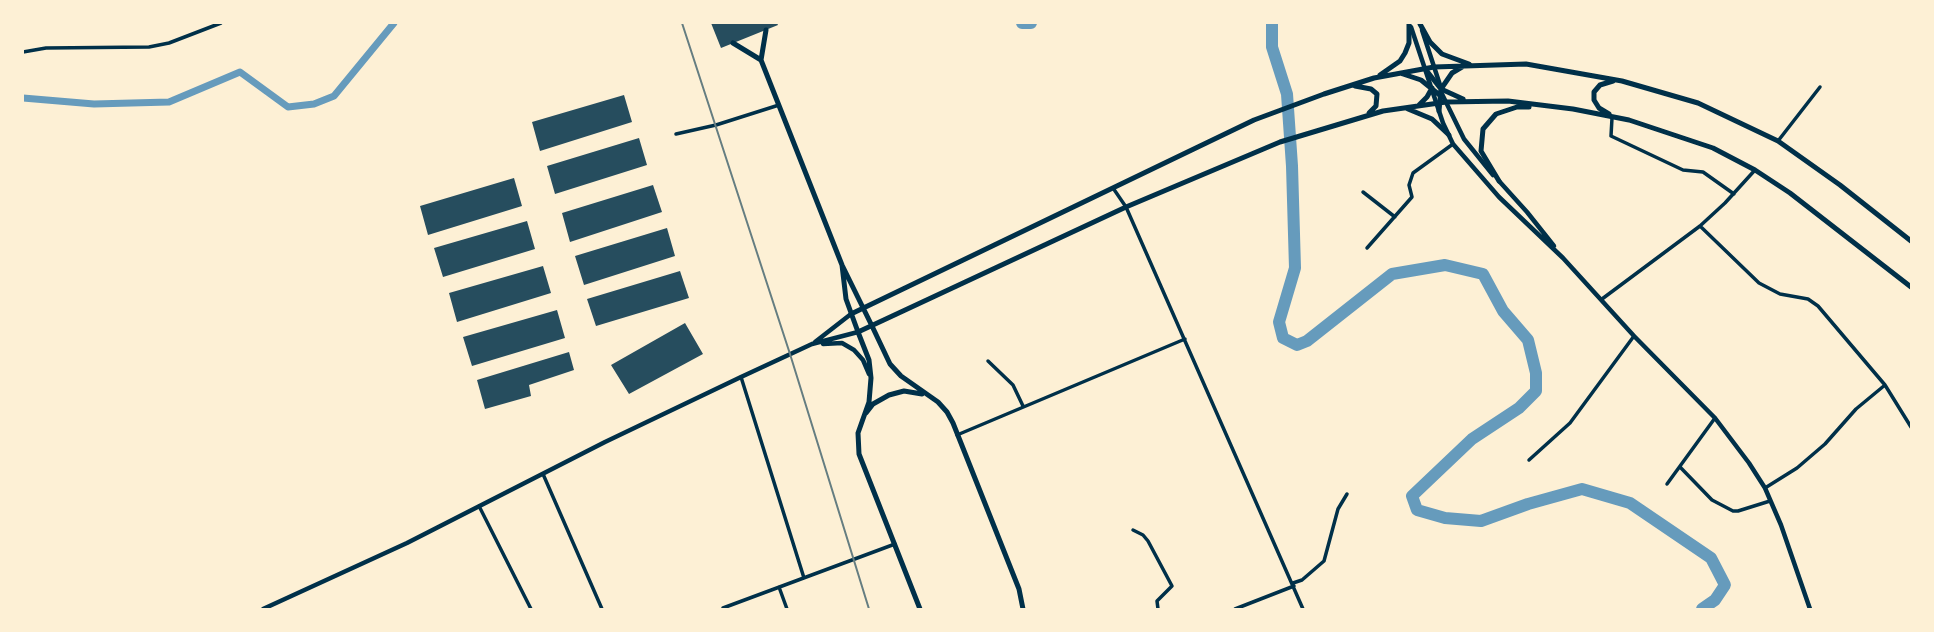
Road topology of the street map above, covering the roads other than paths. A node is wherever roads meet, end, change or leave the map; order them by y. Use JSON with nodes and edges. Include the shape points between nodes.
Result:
{"nodes":[{"id":1,"x":199,"y":23,"type":"edge"},
{"id":2,"x":221,"y":23,"type":"edge"},
{"id":3,"x":1409,"y":23,"type":"edge"},
{"id":4,"x":1420,"y":23,"type":"edge"},
{"id":5,"x":200,"y":29,"type":"junction"},
{"id":6,"x":766,"y":30,"type":"dead end"},
{"id":7,"x":733,"y":43,"type":"dead end"},
{"id":8,"x":23,"y":52,"type":"edge"},
{"id":9,"x":761,"y":60,"type":"junction"},
{"id":10,"x":1472,"y":65,"type":"junction"},
{"id":11,"x":1465,"y":66,"type":"junction"},
{"id":12,"x":1434,"y":67,"type":"junction"},
{"id":13,"x":1426,"y":69,"type":"junction"},
{"id":14,"x":1399,"y":74,"type":"junction"},
{"id":15,"x":1374,"y":78,"type":"junction"},
{"id":16,"x":1433,"y":80,"type":"junction"},
{"id":17,"x":1622,"y":81,"type":"junction"},
{"id":18,"x":1348,"y":86,"type":"junction"},
{"id":19,"x":1820,"y":87,"type":"dead end"},
{"id":20,"x":1432,"y":88,"type":"junction"},
{"id":21,"x":1441,"y":99,"type":"junction"},
{"id":22,"x":1470,"y":101,"type":"junction"},
{"id":23,"x":779,"y":105,"type":"junction"},
{"id":24,"x":1417,"y":106,"type":"junction"},
{"id":25,"x":1543,"y":106,"type":"junction"},
{"id":26,"x":1405,"y":108,"type":"junction"},
{"id":27,"x":1439,"y":111,"type":"joint"},
{"id":28,"x":1367,"y":115,"type":"junction"},
{"id":29,"x":1612,"y":116,"type":"junction"},
{"id":30,"x":676,"y":134,"type":"dead end"},
{"id":31,"x":1449,"y":135,"type":"junction"},
{"id":32,"x":1778,"y":141,"type":"junction"},
{"id":33,"x":1453,"y":144,"type":"junction"},
{"id":34,"x":1755,"y":170,"type":"junction"},
{"id":35,"x":1499,"y":181,"type":"junction"},
{"id":36,"x":1113,"y":188,"type":"junction"},
{"id":37,"x":1363,"y":192,"type":"dead end"},
{"id":38,"x":1734,"y":194,"type":"junction"},
{"id":39,"x":1126,"y":207,"type":"junction"},
{"id":40,"x":1395,"y":217,"type":"junction"},
{"id":41,"x":1700,"y":226,"type":"junction"},
{"id":42,"x":1911,"y":241,"type":"edge"},
{"id":43,"x":1367,"y":248,"type":"dead end"},
{"id":44,"x":1563,"y":258,"type":"junction"},
{"id":45,"x":842,"y":265,"type":"junction"},
{"id":46,"x":1911,"y":287,"type":"edge"},
{"id":47,"x":1602,"y":299,"type":"junction"},
{"id":48,"x":864,"y":308,"type":"junction"},
{"id":49,"x":851,"y":314,"type":"junction"},
{"id":50,"x":872,"y":326,"type":"junction"},
{"id":51,"x":858,"y":332,"type":"junction"},
{"id":52,"x":1634,"y":336,"type":"junction"},
{"id":53,"x":1185,"y":339,"type":"junction"},
{"id":54,"x":812,"y":344,"type":"junction"},
{"id":55,"x":988,"y":361,"type":"dead end"},
{"id":56,"x":741,"y":377,"type":"junction"},
{"id":57,"x":871,"y":378,"type":"junction"},
{"id":58,"x":1885,"y":385,"type":"junction"},
{"id":59,"x":929,"y":397,"type":"junction"},
{"id":60,"x":1023,"y":406,"type":"junction"},
{"id":61,"x":864,"y":415,"type":"junction"},
{"id":62,"x":1714,"y":418,"type":"junction"},
{"id":63,"x":1911,"y":427,"type":"edge"},
{"id":64,"x":957,"y":435,"type":"junction"},
{"id":65,"x":1529,"y":460,"type":"dead end"},
{"id":66,"x":1680,"y":467,"type":"junction"},
{"id":67,"x":543,"y":474,"type":"junction"},
{"id":68,"x":1667,"y":484,"type":"dead end"},
{"id":69,"x":1765,"y":488,"type":"junction"},
{"id":70,"x":1347,"y":494,"type":"dead end"},
{"id":71,"x":1770,"y":501,"type":"junction"},
{"id":72,"x":479,"y":506,"type":"junction"},
{"id":73,"x":1133,"y":530,"type":"dead end"},
{"id":74,"x":895,"y":544,"type":"junction"},
{"id":75,"x":804,"y":578,"type":"junction"},
{"id":76,"x":1293,"y":585,"type":"junction"},
{"id":77,"x":779,"y":587,"type":"junction"},
{"id":78,"x":723,"y":608,"type":"edge"},
{"id":79,"x":263,"y":609,"type":"edge"},
{"id":80,"x":531,"y":609,"type":"edge"},
{"id":81,"x":602,"y":609,"type":"edge"},
{"id":82,"x":787,"y":609,"type":"edge"},
{"id":83,"x":920,"y":609,"type":"edge"},
{"id":84,"x":1024,"y":609,"type":"edge"},
{"id":85,"x":1158,"y":609,"type":"edge"},
{"id":86,"x":1236,"y":609,"type":"edge"},
{"id":87,"x":1303,"y":609,"type":"edge"},
{"id":88,"x":1810,"y":609,"type":"edge"}],
"edges":[{"from":1,"to":5,"type":"street"},
{"from":2,"to":5,"type":"street"},
{"from":3,"to":13,"type":"main road"},
{"from":3,"to":15,"type":"main road","via":[[1409,43],[1400,61]]},
{"from":4,"to":10,"type":"main road","via":[[1442,54]]},
{"from":4,"to":12,"type":"main road"},
{"from":5,"to":8,"type":"street","via":[[149,47]]},
{"from":6,"to":9,"type":"main road"},
{"from":7,"to":9,"type":"main road"},
{"from":9,"to":23,"type":"main road"},
{"from":10,"to":11,"type":"main road"},
{"from":10,"to":17,"type":"main road","via":[[1526,64]]},
{"from":11,"to":12,"type":"main road"},
{"from":11,"to":21,"type":"main road","via":[[1452,73]]},
{"from":12,"to":13,"type":"main road"},
{"from":12,"to":16,"type":"main road"},
{"from":12,"to":21,"type":"main road"},
{"from":13,"to":14,"type":"main road"},
{"from":13,"to":16,"type":"main road"},
{"from":13,"to":20,"type":"main road"},
{"from":14,"to":15,"type":"main road"},
{"from":14,"to":20,"type":"main road"},
{"from":15,"to":18,"type":"main road"},
{"from":16,"to":20,"type":"main road"},
{"from":16,"to":21,"type":"main road"},
{"from":17,"to":29,"type":"main road","via":[[1609,80],[1594,92],[1599,108]]},
{"from":17,"to":32,"type":"main road","via":[[1698,103]]},
{"from":18,"to":28,"type":"main road","via":[[1364,86],[1377,94],[1376,106]]},
{"from":18,"to":36,"type":"main road","via":[[1254,120]]},
{"from":19,"to":32,"type":"street"},
{"from":20,"to":21,"type":"main road"},
{"from":20,"to":24,"type":"main road"},
{"from":21,"to":22,"type":"main road"},
{"from":21,"to":22,"type":"main road"},
{"from":21,"to":24,"type":"main road"},
{"from":21,"to":27,"type":"main road"},
{"from":21,"to":35,"type":"main road","via":[[1464,139]]},
{"from":22,"to":25,"type":"main road"},
{"from":23,"to":30,"type":"street"},
{"from":23,"to":45,"type":"main road"},
{"from":24,"to":26,"type":"main road"},
{"from":25,"to":29,"type":"main road"},
{"from":25,"to":35,"type":"main road","via":[[1496,114],[1483,129],[1481,151]]},
{"from":26,"to":28,"type":"main road"},
{"from":26,"to":31,"type":"main road","via":[[1433,119]]},
{"from":27,"to":31,"type":"main road"},
{"from":28,"to":39,"type":"main road","via":[[1259,151]]},
{"from":29,"to":34,"type":"main road","via":[[1713,148]]},
{"from":29,"to":38,"type":"street","via":[[1611,136],[1683,170],[1703,172]]},
{"from":31,"to":33,"type":"main road"},
{"from":32,"to":42,"type":"main road"},
{"from":33,"to":40,"type":"street","via":[[1413,173],[1412,197]]},
{"from":33,"to":44,"type":"main road","via":[[1499,197]]},
{"from":34,"to":38,"type":"street"},
{"from":34,"to":46,"type":"main road"},
{"from":35,"to":44,"type":"main road"},
{"from":36,"to":39,"type":"street"},
{"from":36,"to":48,"type":"main road"},
{"from":37,"to":40,"type":"street"},
{"from":38,"to":41,"type":"street"},
{"from":39,"to":50,"type":"main road"},
{"from":39,"to":53,"type":"street"},
{"from":40,"to":43,"type":"street"},
{"from":41,"to":47,"type":"street"},
{"from":41,"to":58,"type":"street","via":[[1759,283],[1818,306]]},
{"from":44,"to":47,"type":"main road"},
{"from":45,"to":48,"type":"main road"},
{"from":45,"to":49,"type":"main road"},
{"from":47,"to":52,"type":"main road"},
{"from":48,"to":49,"type":"main road"},
{"from":48,"to":50,"type":"main road"},
{"from":49,"to":51,"type":"main road"},
{"from":49,"to":54,"type":"main road"},
{"from":50,"to":51,"type":"main road"},
{"from":50,"to":59,"type":"main road","via":[[890,364]]},
{"from":51,"to":54,"type":"main road"},
{"from":51,"to":57,"type":"main road"},
{"from":52,"to":62,"type":"main road"},
{"from":52,"to":65,"type":"street","via":[[1570,423]]},
{"from":53,"to":60,"type":"street"},
{"from":53,"to":76,"type":"street"},
{"from":54,"to":56,"type":"main road"},
{"from":54,"to":57,"type":"main road","via":[[842,343],[863,360]]},
{"from":55,"to":60,"type":"street","via":[[1013,385]]},
{"from":56,"to":67,"type":"main road"},
{"from":56,"to":75,"type":"street"},
{"from":57,"to":61,"type":"main road"},
{"from":58,"to":63,"type":"street"},
{"from":58,"to":69,"type":"street","via":[[1825,444]]},
{"from":59,"to":61,"type":"main road","via":[[904,391],[889,395]]},
{"from":59,"to":64,"type":"main road","via":[[947,412]]},
{"from":60,"to":64,"type":"street"},
{"from":61,"to":74,"type":"main road","via":[[858,433],[859,454]]},
{"from":62,"to":66,"type":"street"},
{"from":62,"to":69,"type":"main road"},
{"from":64,"to":84,"type":"main road"},
{"from":66,"to":68,"type":"street"},
{"from":66,"to":71,"type":"street","via":[[1712,500],[1733,511]]},
{"from":67,"to":72,"type":"main road"},
{"from":67,"to":81,"type":"street"},
{"from":69,"to":71,"type":"main road"},
{"from":70,"to":76,"type":"street","via":[[1338,509],[1324,561]]},
{"from":71,"to":88,"type":"main road"},
{"from":72,"to":79,"type":"main road"},
{"from":72,"to":80,"type":"street"},
{"from":73,"to":85,"type":"street","via":[[1149,541],[1172,586],[1157,601]]},
{"from":74,"to":75,"type":"street"},
{"from":74,"to":83,"type":"main road"},
{"from":75,"to":77,"type":"street"},
{"from":76,"to":86,"type":"street"},
{"from":76,"to":87,"type":"street"},
{"from":77,"to":78,"type":"street"},
{"from":77,"to":82,"type":"street"}]}
